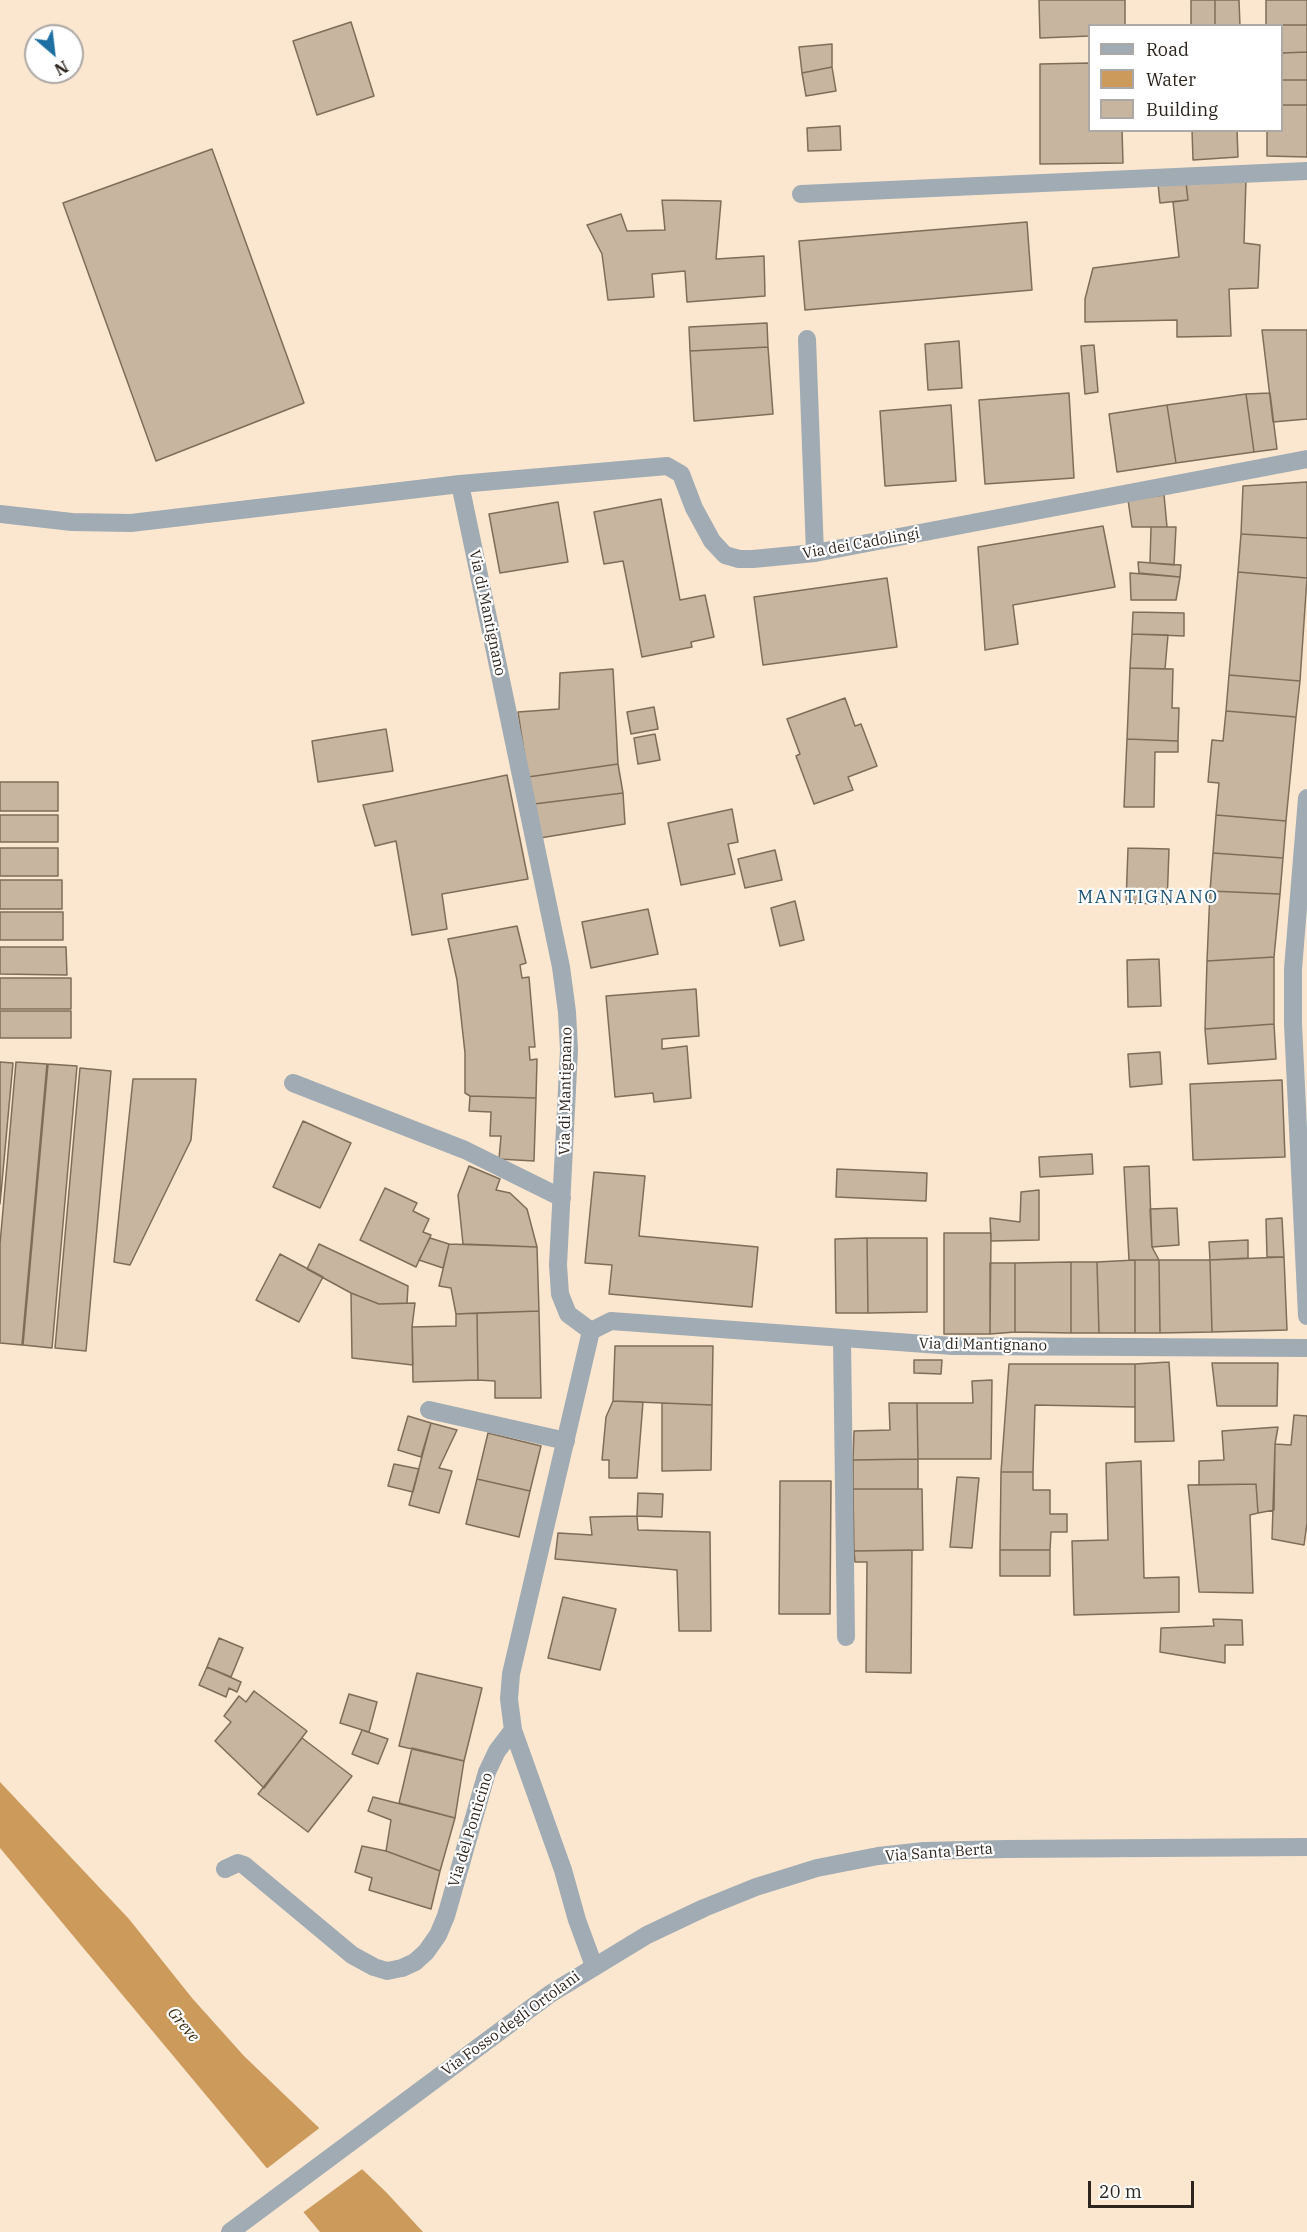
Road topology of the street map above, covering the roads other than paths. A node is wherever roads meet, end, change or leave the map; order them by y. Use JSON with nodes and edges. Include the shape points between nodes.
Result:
{"nodes":[{"id":1,"x":1307,"y":171,"type":"edge"},
{"id":2,"x":801,"y":194,"type":"dead end"},
{"id":3,"x":807,"y":339,"type":"dead end"},
{"id":4,"x":1307,"y":459,"type":"edge"},
{"id":5,"x":460,"y":484,"type":"junction"},
{"id":6,"x":0,"y":514,"type":"edge"},
{"id":7,"x":814,"y":554,"type":"junction"},
{"id":8,"x":1307,"y":798,"type":"edge"},
{"id":9,"x":293,"y":1083,"type":"dead end"},
{"id":10,"x":562,"y":1198,"type":"junction"},
{"id":11,"x":1307,"y":1316,"type":"edge"},
{"id":12,"x":591,"y":1331,"type":"junction"},
{"id":13,"x":842,"y":1338,"type":"junction"},
{"id":14,"x":1307,"y":1348,"type":"edge"},
{"id":15,"x":429,"y":1410,"type":"dead end"},
{"id":16,"x":566,"y":1441,"type":"junction"},
{"id":17,"x":846,"y":1637,"type":"dead end"},
{"id":18,"x":513,"y":1730,"type":"junction"},
{"id":19,"x":1307,"y":1847,"type":"edge"},
{"id":20,"x":225,"y":1869,"type":"dead end"},
{"id":21,"x":594,"y":1966,"type":"junction"},
{"id":22,"x":230,"y":2232,"type":"edge"}],
"edges":[{"from":1,"to":2,"type":"street"},
{"from":3,"to":7,"type":"street"},
{"from":4,"to":7,"type":"street","name":"Via dei Cadolingi"},
{"from":5,"to":6,"type":"street","via":[[131,523],[72,522]]},
{"from":5,"to":7,"type":"street","name":"Via dei Cadolingi","via":[[667,466],[681,474],[694,508],[712,541],[725,555],[753,559]]},
{"from":5,"to":10,"type":"street","name":"Via di Mantignano","via":[[561,967],[569,1050]]},
{"from":8,"to":11,"type":"street","via":[[1293,969]]},
{"from":9,"to":10,"type":"street","via":[[465,1150]]},
{"from":10,"to":12,"type":"street","name":"Via di Mantignano","via":[[560,1294],[568,1314]]},
{"from":12,"to":13,"type":"street","name":"Via di Mantignano","via":[[611,1321]]},
{"from":12,"to":16,"type":"street"},
{"from":13,"to":14,"type":"street","name":"Via di Mantignano","via":[[953,1346]]},
{"from":13,"to":17,"type":"street"},
{"from":15,"to":16,"type":"street"},
{"from":16,"to":18,"type":"street","via":[[511,1674]]},
{"from":18,"to":20,"type":"street","name":"Via del Ponticino","via":[[487,1772],[438,1935],[415,1962],[387,1971],[366,1963],[244,1865],[238,1863]]},
{"from":18,"to":21,"type":"street","name":"Via Fosso degli Ortolani"},
{"from":19,"to":21,"type":"street","name":"Via Santa Berta","via":[[1006,1849],[878,1856],[817,1868],[756,1887],[647,1935]]},
{"from":21,"to":22,"type":"street","name":"Via Fosso degli Ortolani","via":[[435,2078]]}]}
